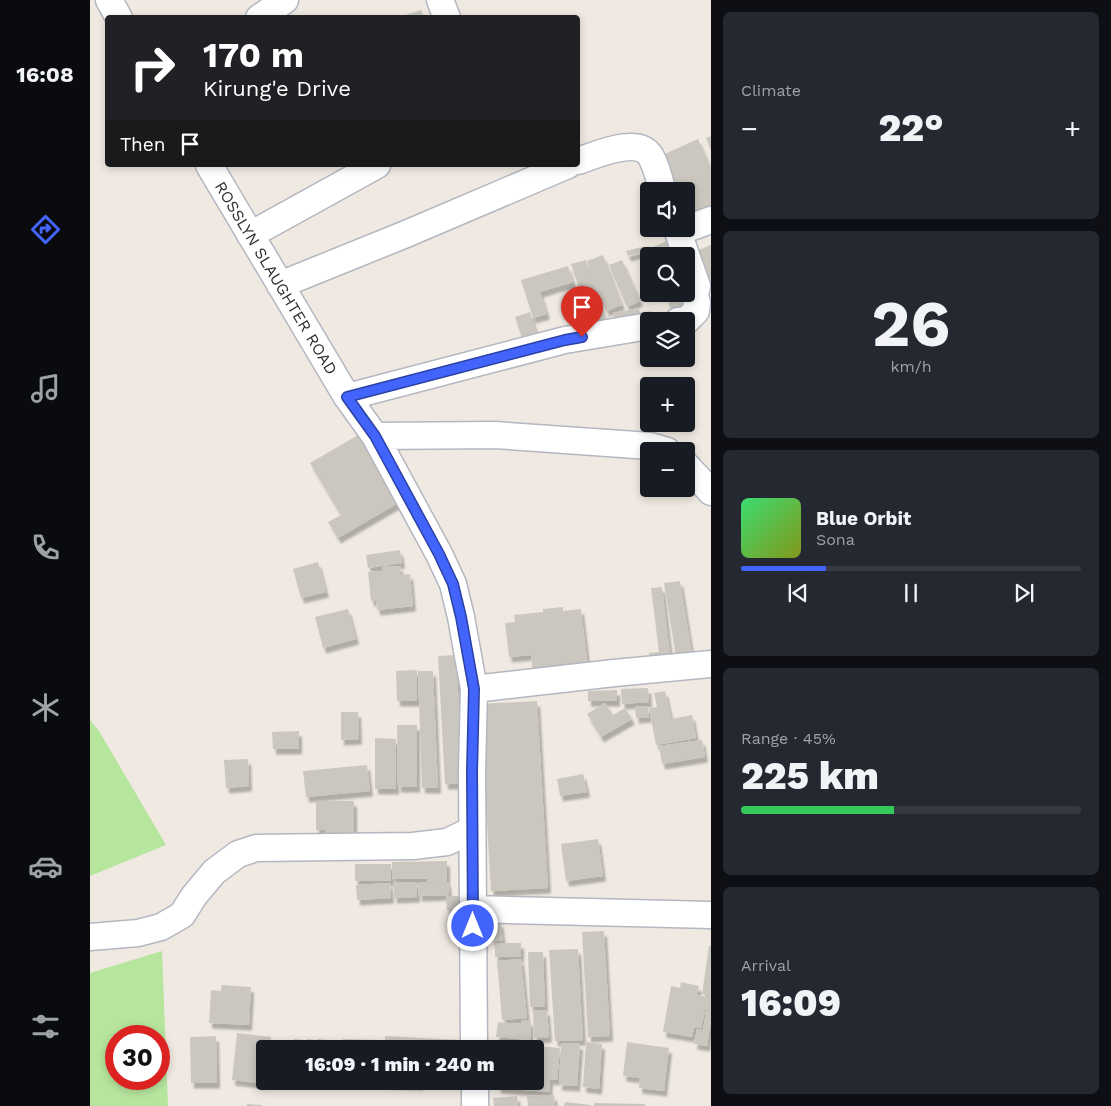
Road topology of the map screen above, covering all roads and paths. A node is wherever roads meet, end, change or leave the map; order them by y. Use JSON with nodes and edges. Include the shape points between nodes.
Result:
{"nodes":[{"id":1,"x":109,"y":0,"type":"edge"},
{"id":2,"x":285,"y":0,"type":"edge"},
{"id":3,"x":440,"y":0,"type":"edge"},
{"id":4,"x":118,"y":15,"type":"edge"},
{"id":5,"x":263,"y":15,"type":"edge"},
{"id":6,"x":445,"y":15,"type":"edge"},
{"id":7,"x":580,"y":160,"type":"edge"},
{"id":8,"x":210,"y":167,"type":"edge"},
{"id":9,"x":373,"y":167,"type":"edge"},
{"id":10,"x":563,"y":167,"type":"edge"},
{"id":11,"x":660,"y":182,"type":"edge"},
{"id":12,"x":711,"y":220,"type":"edge"},
{"id":13,"x":695,"y":225,"type":"edge"},
{"id":14,"x":250,"y":235,"type":"junction"},
{"id":15,"x":679,"y":237,"type":"edge"},
{"id":16,"x":280,"y":285,"type":"junction"},
{"id":17,"x":695,"y":312,"type":"edge"},
{"id":18,"x":640,"y":328,"type":"edge"},
{"id":19,"x":347,"y":397,"type":"junction"},
{"id":20,"x":375,"y":436,"type":"junction"},
{"id":21,"x":640,"y":445,"type":"edge"},
{"id":22,"x":695,"y":475,"type":"edge"},
{"id":23,"x":711,"y":492,"type":"edge"},
{"id":24,"x":711,"y":664,"type":"edge"},
{"id":25,"x":474,"y":689,"type":"junction"},
{"id":26,"x":472,"y":830,"type":"junction"},
{"id":27,"x":473,"y":908,"type":"junction"},
{"id":28,"x":711,"y":915,"type":"edge"},
{"id":29,"x":90,"y":937,"type":"edge"},
{"id":30,"x":474,"y":1040,"type":"edge"},
{"id":31,"x":474,"y":1090,"type":"edge"},
{"id":32,"x":475,"y":1106,"type":"edge"}],
"edges":[{"from":1,"to":4,"type":"street"},
{"from":2,"to":5,"type":"street"},
{"from":3,"to":6,"type":"street"},
{"from":7,"to":11,"type":"street","via":[[629,146],[641,148],[650,156]]},
{"from":8,"to":14,"type":"street","name":"ROSSLYN SLAUGHTER ROAD"},
{"from":9,"to":14,"type":"street"},
{"from":10,"to":16,"type":"street"},
{"from":12,"to":13,"type":"street"},
{"from":14,"to":16,"type":"street","name":"ROSSLYN SLAUGHTER ROAD"},
{"from":15,"to":17,"type":"street","via":[[697,286]]},
{"from":16,"to":19,"type":"street","name":"ROSSLYN SLAUGHTER ROAD"},
{"from":18,"to":19,"type":"street","via":[[565,340]]},
{"from":19,"to":20,"type":"street","name":"ROSSLYN SLAUGHTER ROAD"},
{"from":20,"to":21,"type":"street","via":[[495,435]]},
{"from":20,"to":25,"type":"street","name":"ROSSLYN SLAUGHTER ROAD","via":[[453,584]]},
{"from":22,"to":23,"type":"street"},
{"from":24,"to":25,"type":"street"},
{"from":25,"to":26,"type":"street","name":"ROSSLYN SLAUGHTER ROAD"},
{"from":26,"to":27,"type":"street","name":"ROSSLYN SLAUGHTER ROAD"},
{"from":26,"to":29,"type":"street","via":[[446,842],[413,846],[256,848],[238,854],[214,872],[182,914],[161,927],[138,933]]},
{"from":27,"to":28,"type":"street"},
{"from":27,"to":30,"type":"street","name":"ROSSLYN SLAUGHTER ROAD"},
{"from":31,"to":32,"type":"street"}]}
